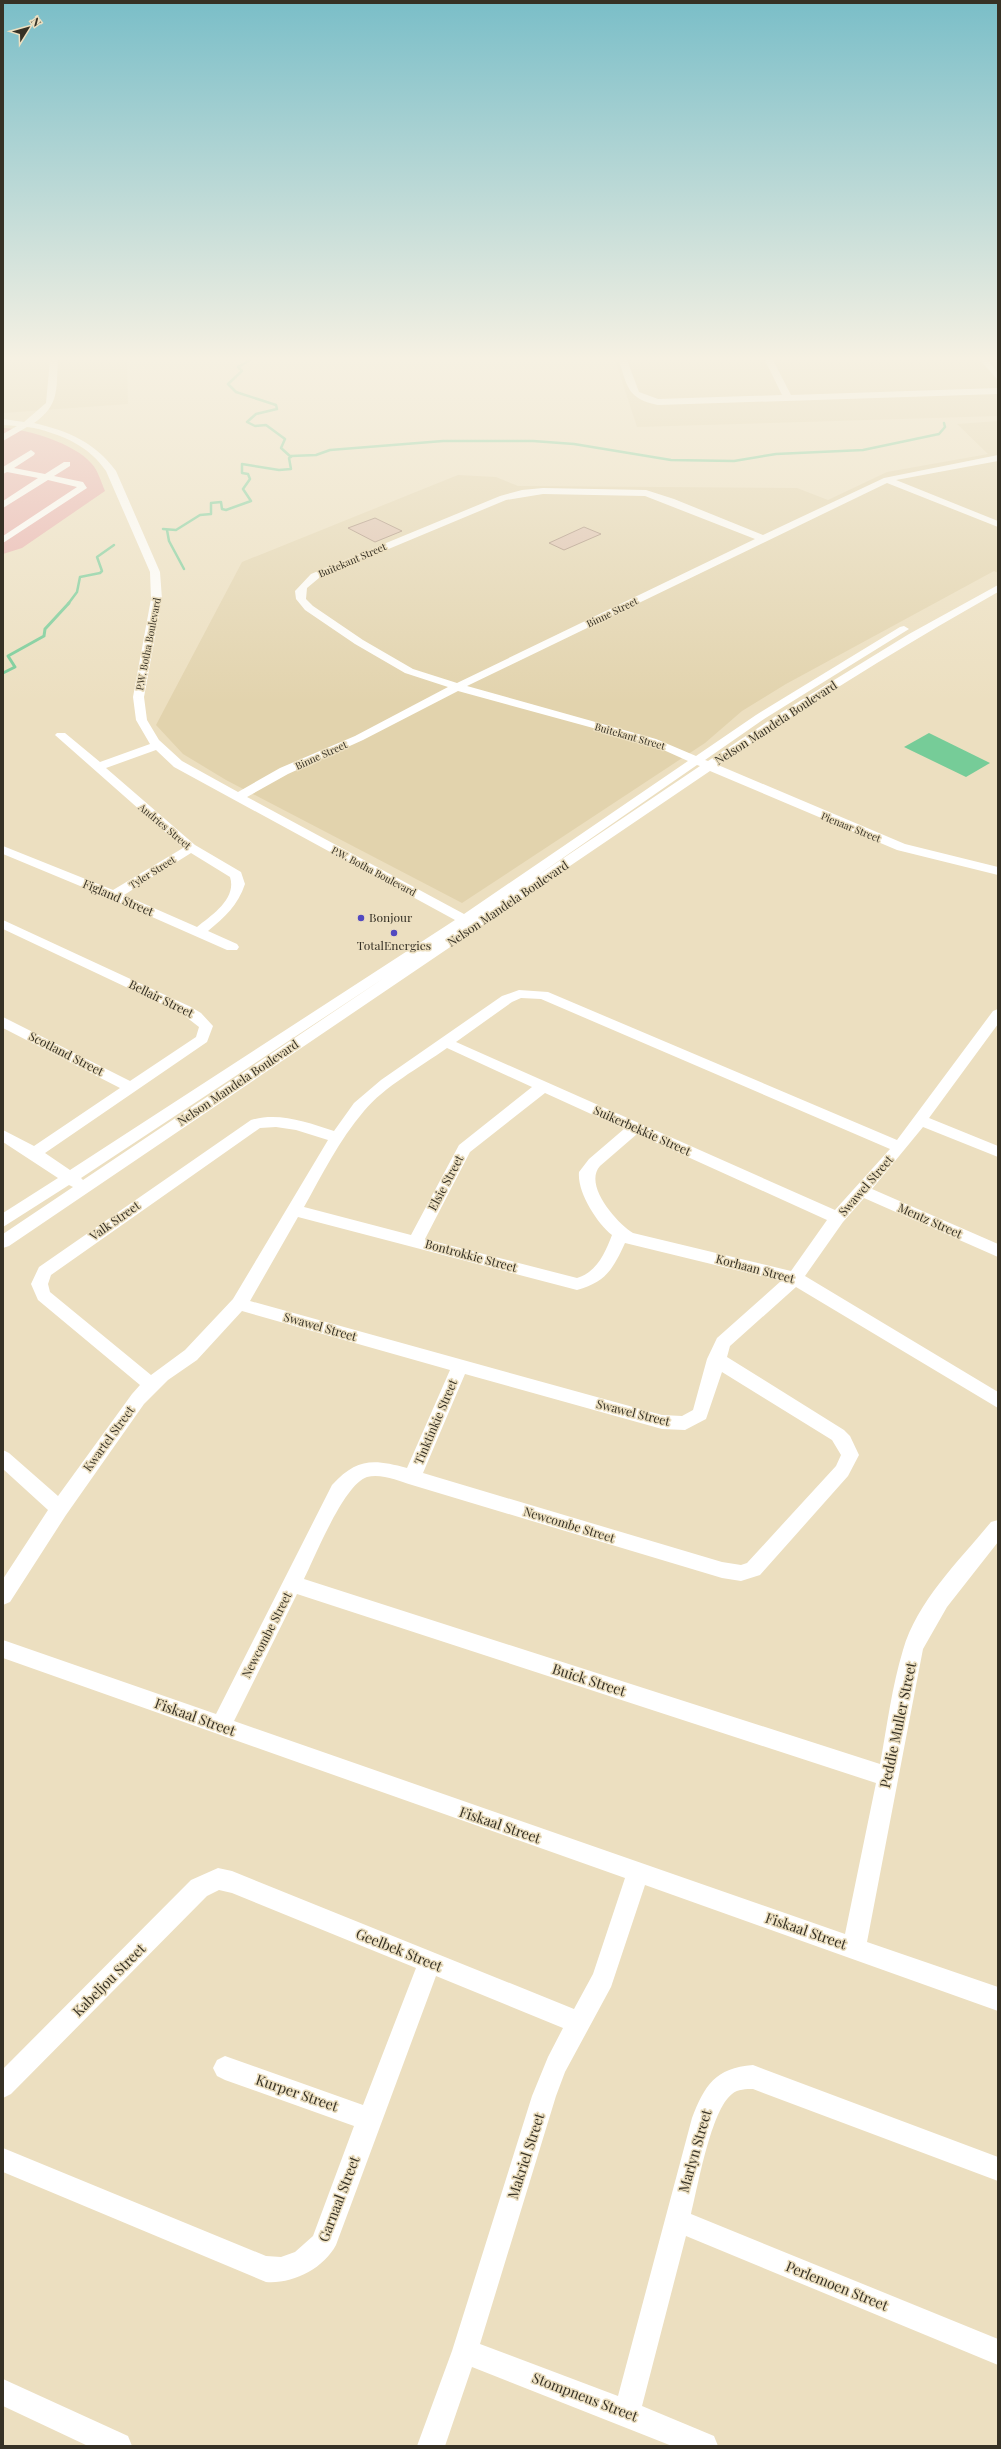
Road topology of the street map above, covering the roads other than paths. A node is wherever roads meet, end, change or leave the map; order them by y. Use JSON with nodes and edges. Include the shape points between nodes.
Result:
{"nodes":[{"id":1,"x":30,"y":474,"type":"edge"},
{"id":2,"x":50,"y":474,"type":"edge"},
{"id":3,"x":111,"y":474,"type":"edge"},
{"id":4,"x":916,"y":474,"type":"edge"},
{"id":5,"x":46,"y":477,"type":"junction"},
{"id":6,"x":887,"y":480,"type":"junction"},
{"id":7,"x":3,"y":505,"type":"edge"},
{"id":8,"x":998,"y":524,"type":"edge"},
{"id":9,"x":763,"y":539,"type":"junction"},
{"id":10,"x":3,"y":540,"type":"edge"},
{"id":11,"x":998,"y":576,"type":"edge"},
{"id":12,"x":998,"y":588,"type":"edge"},
{"id":13,"x":457,"y":687,"type":"junction"},
{"id":14,"x":61,"y":735,"type":"dead end"},
{"id":15,"x":156,"y":746,"type":"junction"},
{"id":16,"x":699,"y":761,"type":"junction"},
{"id":17,"x":711,"y":766,"type":"junction"},
{"id":18,"x":98,"y":768,"type":"junction"},
{"id":19,"x":238,"y":797,"type":"junction"},
{"id":20,"x":592,"y":839,"type":"junction"},
{"id":21,"x":191,"y":848,"type":"junction"},
{"id":22,"x":3,"y":850,"type":"edge"},
{"id":23,"x":998,"y":871,"type":"edge"},
{"id":24,"x":114,"y":895,"type":"junction"},
{"id":25,"x":469,"y":923,"type":"junction"},
{"id":26,"x":3,"y":924,"type":"edge"},
{"id":27,"x":199,"y":932,"type":"junction"},
{"id":28,"x":232,"y":948,"type":"dead end"},
{"id":29,"x":998,"y":1014,"type":"edge"},
{"id":30,"x":3,"y":1022,"type":"edge"},
{"id":31,"x":447,"y":1043,"type":"junction"},
{"id":32,"x":251,"y":1067,"type":"junction"},
{"id":33,"x":130,"y":1086,"type":"junction"},
{"id":34,"x":542,"y":1087,"type":"junction"},
{"id":35,"x":920,"y":1120,"type":"junction"},
{"id":36,"x":635,"y":1128,"type":"junction"},
{"id":37,"x":337,"y":1137,"type":"junction"},
{"id":38,"x":4,"y":1138,"type":"edge"},
{"id":39,"x":900,"y":1147,"type":"junction"},
{"id":40,"x":998,"y":1152,"type":"edge"},
{"id":41,"x":34,"y":1153,"type":"junction"},
{"id":42,"x":70,"y":1177,"type":"junction"},
{"id":43,"x":82,"y":1187,"type":"junction"},
{"id":44,"x":862,"y":1191,"type":"junction"},
{"id":45,"x":295,"y":1211,"type":"junction"},
{"id":46,"x":838,"y":1218,"type":"junction"},
{"id":47,"x":3,"y":1221,"type":"edge"},
{"id":48,"x":621,"y":1234,"type":"junction"},
{"id":49,"x":416,"y":1241,"type":"junction"},
{"id":50,"x":3,"y":1242,"type":"edge"},
{"id":51,"x":998,"y":1250,"type":"edge"},
{"id":52,"x":795,"y":1278,"type":"junction"},
{"id":53,"x":239,"y":1304,"type":"junction"},
{"id":54,"x":716,"y":1359,"type":"junction"},
{"id":55,"x":460,"y":1366,"type":"junction"},
{"id":56,"x":152,"y":1386,"type":"junction"},
{"id":57,"x":998,"y":1401,"type":"edge"},
{"id":58,"x":3,"y":1458,"type":"edge"},
{"id":59,"x":412,"y":1477,"type":"junction"},
{"id":60,"x":59,"y":1509,"type":"junction"},
{"id":61,"x":998,"y":1528,"type":"edge"},
{"id":62,"x":292,"y":1584,"type":"junction"},
{"id":63,"x":3,"y":1596,"type":"edge"},
{"id":64,"x":3,"y":1649,"type":"edge"},
{"id":65,"x":221,"y":1726,"type":"junction"},
{"id":66,"x":887,"y":1776,"type":"junction"},
{"id":67,"x":638,"y":1873,"type":"junction"},
{"id":68,"x":218,"y":1880,"type":"joint"},
{"id":69,"x":854,"y":1948,"type":"junction"},
{"id":70,"x":430,"y":1962,"type":"junction"},
{"id":71,"x":998,"y":1999,"type":"edge"},
{"id":72,"x":579,"y":2023,"type":"junction"},
{"id":73,"x":225,"y":2068,"type":"dead end"},
{"id":74,"x":3,"y":2086,"type":"edge"},
{"id":75,"x":368,"y":2119,"type":"junction"},
{"id":76,"x":3,"y":2160,"type":"edge"},
{"id":77,"x":998,"y":2169,"type":"edge"},
{"id":78,"x":676,"y":2220,"type":"junction"},
{"id":79,"x":465,"y":2351,"type":"junction"},
{"id":80,"x":998,"y":2352,"type":"edge"},
{"id":81,"x":3,"y":2392,"type":"edge"},
{"id":82,"x":627,"y":2412,"type":"junction"},
{"id":83,"x":118,"y":2446,"type":"edge"},
{"id":84,"x":431,"y":2446,"type":"edge"},
{"id":85,"x":704,"y":2446,"type":"edge"}],
"edges":[{"from":1,"to":5,"type":"street"},
{"from":2,"to":5,"type":"street"},
{"from":3,"to":15,"type":"street","name":"P.W. Botha Boulevard","via":[[155,572],[158,598],[138,697],[140,720]]},
{"from":4,"to":6,"type":"street","name":"Binne Street"},
{"from":5,"to":7,"type":"street"},
{"from":5,"to":10,"type":"street","via":[[80,484],[82,488]]},
{"from":6,"to":8,"type":"street"},
{"from":6,"to":9,"type":"street","name":"Binne Street"},
{"from":9,"to":13,"type":"street","name":"Binne Street"},
{"from":9,"to":13,"type":"street","name":"Buitekant Street","via":[[651,494],[631,491],[532,491],[503,498],[357,558],[315,576],[300,589],[302,602],[360,642],[408,670]]},
{"from":11,"to":16,"type":"street","name":"Nelson Mandela Boulevard","via":[[825,675]]},
{"from":12,"to":17,"type":"street","name":"Nelson Mandela Boulevard","via":[[913,636],[814,697]]},
{"from":13,"to":16,"type":"street","name":"Buitekant Street","via":[[633,736],[673,749]]},
{"from":13,"to":19,"type":"street","name":"Binne Street","via":[[359,738],[284,771]]},
{"from":14,"to":18,"type":"street","name":"Andries Street"},
{"from":15,"to":18,"type":"street"},
{"from":15,"to":19,"type":"street","name":"P.W. Botha Boulevard","via":[[178,764]]},
{"from":16,"to":17,"type":"street","name":"Buitekant Street"},
{"from":16,"to":20,"type":"street","name":"Nelson Mandela Boulevard"},
{"from":17,"to":20,"type":"street","name":"Nelson Mandela Boulevard"},
{"from":17,"to":23,"type":"street","name":"Pienaar Street","via":[[798,806],[901,847]]},
{"from":18,"to":21,"type":"street","name":"Andries Street"},
{"from":19,"to":25,"type":"street","name":"P.W. Botha Boulevard"},
{"from":20,"to":25,"type":"street","name":"Nelson Mandela Boulevard"},
{"from":21,"to":24,"type":"street","name":"Tyler Street"},
{"from":21,"to":27,"type":"street","name":"Andries Street","via":[[230,871],[239,880],[238,891],[228,908]]},
{"from":22,"to":24,"type":"street","name":"Figland Street"},
{"from":24,"to":27,"type":"street","name":"Figland Street"},
{"from":25,"to":32,"type":"street","name":"Nelson Mandela Boulevard"},
{"from":26,"to":33,"type":"street","name":"Bellair Street","via":[[186,1010],[203,1022],[206,1026],[202,1039]]},
{"from":27,"to":28,"type":"street","name":"Figland Street"},
{"from":29,"to":35,"type":"street","name":"Swawel Street"},
{"from":30,"to":33,"type":"street","name":"Scotland Street"},
{"from":31,"to":34,"type":"street","name":"Suikerbekkie Street"},
{"from":31,"to":37,"type":"street","name":"Kwartel Street","via":[[370,1097]]},
{"from":31,"to":39,"type":"street","name":"Kwartel Street","via":[[507,999],[519,994],[543,995]]},
{"from":32,"to":42,"type":"street","name":"Nelson Mandela Boulevard"},
{"from":32,"to":43,"type":"street","name":"Nelson Mandela Boulevard"},
{"from":33,"to":41,"type":"street","name":"Bellair Street"},
{"from":34,"to":36,"type":"street","name":"Suikerbekkie Street"},
{"from":34,"to":49,"type":"street","name":"Elsie Street","via":[[464,1149]]},
{"from":35,"to":39,"type":"street","name":"Swawel Street"},
{"from":35,"to":40,"type":"street"},
{"from":36,"to":46,"type":"street","name":"Suikerbekkie Street"},
{"from":36,"to":48,"type":"street","name":"Korhaan Street","via":[[591,1167],[586,1176],[605,1218]]},
{"from":37,"to":45,"type":"street","name":"Kwartel Street"},
{"from":37,"to":56,"type":"street","name":"Valk Street","via":[[286,1122],[268,1121],[256,1124],[45,1271],[38,1282],[39,1290],[44,1296]]},
{"from":38,"to":41,"type":"street"},
{"from":39,"to":44,"type":"street","name":"Swawel Street"},
{"from":41,"to":42,"type":"street"},
{"from":42,"to":43,"type":"street"},
{"from":42,"to":47,"type":"street","name":"Nelson Mandela Boulevard"},
{"from":43,"to":50,"type":"street","name":"Nelson Mandela Boulevard"},
{"from":44,"to":46,"type":"street","name":"Swawel Street"},
{"from":44,"to":51,"type":"street","name":"Mentz Street"},
{"from":45,"to":49,"type":"street","name":"Bontrokkie Street"},
{"from":45,"to":53,"type":"street","name":"Kwartel Street"},
{"from":46,"to":52,"type":"street","name":"Swawel Street"},
{"from":48,"to":49,"type":"street","name":"Bontrokkie Street","via":[[608,1264],[599,1275],[577,1284]]},
{"from":48,"to":52,"type":"street","name":"Korhaan Street","via":[[628,1238]]},
{"from":52,"to":54,"type":"street","name":"Swawel Street","via":[[728,1336]]},
{"from":52,"to":57,"type":"street","name":"Korhaan Street"},
{"from":53,"to":55,"type":"street","name":"Swawel Street"},
{"from":53,"to":56,"type":"street","name":"Kwartel Street","via":[[191,1355]]},
{"from":54,"to":55,"type":"street","name":"Swawel Street","via":[[700,1414],[685,1423],[675,1424]]},
{"from":54,"to":59,"type":"street","name":"Newcombe Street","via":[[838,1435],[844,1441],[850,1455],[842,1472],[754,1569],[722,1570]]},
{"from":55,"to":59,"type":"street","name":"Tinktinkie Street"},
{"from":56,"to":60,"type":"street","name":"Kwartel Street","via":[[121,1421]]},
{"from":58,"to":60,"type":"street"},
{"from":59,"to":62,"type":"street","name":"Newcombe Street","via":[[375,1467],[362,1470],[346,1481],[338,1490]]},
{"from":60,"to":63,"type":"street","name":"Kwartel Street"},
{"from":61,"to":66,"type":"street","name":"Peddie Muller Street","via":[[942,1597],[920,1631],[913,1649]]},
{"from":62,"to":65,"type":"street","name":"Newcombe Street"},
{"from":62,"to":66,"type":"street","name":"Buick Street"},
{"from":64,"to":65,"type":"street","name":"Fiskaal Street"},
{"from":65,"to":67,"type":"street","name":"Fiskaal Street"},
{"from":66,"to":69,"type":"street","name":"Peddie Muller Street"},
{"from":67,"to":69,"type":"street","name":"Fiskaal Street"},
{"from":67,"to":72,"type":"street","name":"Makriel Street","via":[[610,1962]]},
{"from":68,"to":70,"type":"street","name":"Geelbek Street","via":[[232,1882]]},
{"from":68,"to":74,"type":"street","name":"Kabeljou Street","via":[[199,1888]]},
{"from":69,"to":71,"type":"street","name":"Fiskaal Street"},
{"from":70,"to":72,"type":"street","name":"Geelbek Street"},
{"from":70,"to":75,"type":"street","name":"Garnaal Street"},
{"from":72,"to":79,"type":"street","name":"Makriel Street","via":[[556,2065],[544,2096]]},
{"from":73,"to":75,"type":"street","name":"Kurper Street"},
{"from":75,"to":76,"type":"street","name":"Garnaal Street","via":[[322,2245],[304,2261],[281,2270],[266,2269]]},
{"from":77,"to":78,"type":"street","name":"Marlyn Street","via":[[753,2077],[745,2077],[725,2084],[716,2092],[708,2106]]},
{"from":78,"to":80,"type":"street","name":"Perlemoen Street"},
{"from":78,"to":82,"type":"street","name":"Marlyn Street"},
{"from":79,"to":82,"type":"street","name":"Stompneus Street"},
{"from":79,"to":84,"type":"street","name":"Makriel Street"},
{"from":81,"to":83,"type":"street"},
{"from":82,"to":85,"type":"street","name":"Stompneus Street"}]}
